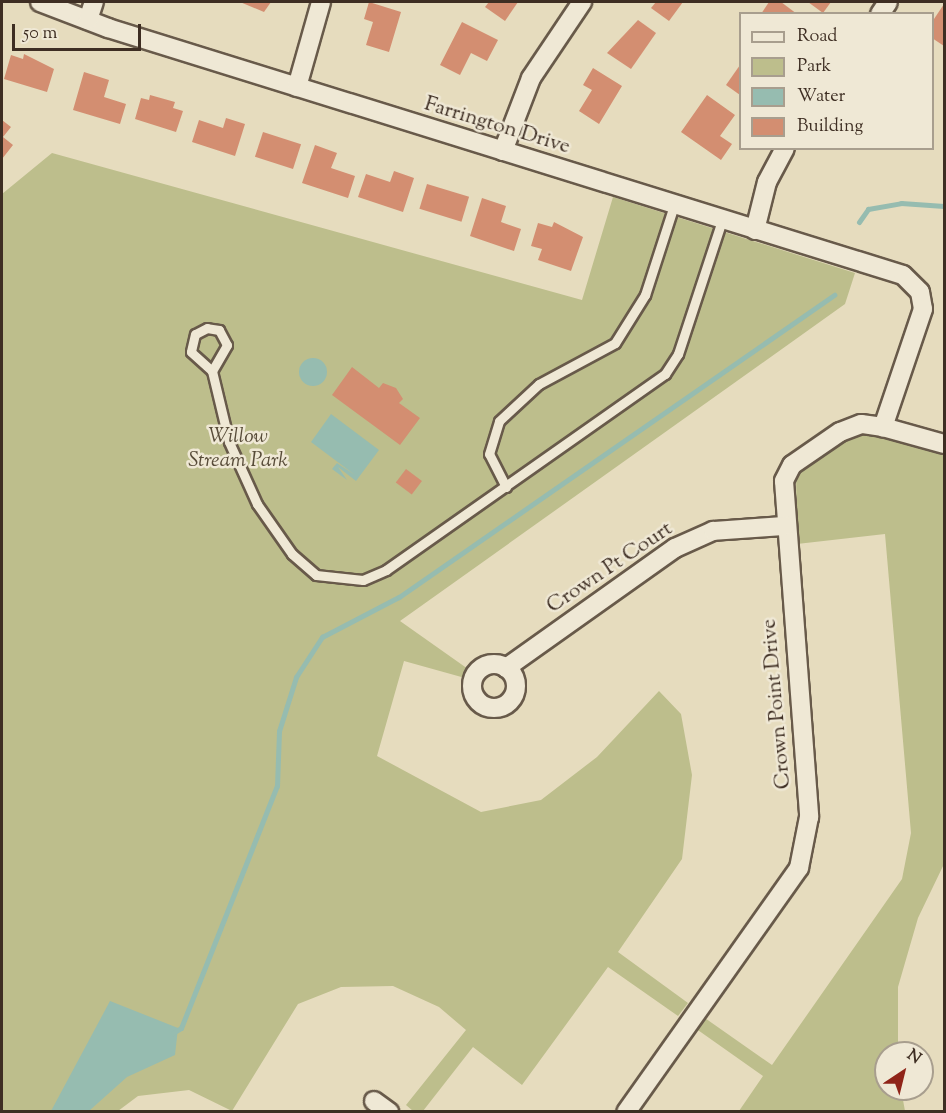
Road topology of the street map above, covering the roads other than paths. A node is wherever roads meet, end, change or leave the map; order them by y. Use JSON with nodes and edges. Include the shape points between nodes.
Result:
{"nodes":[{"id":1,"x":40,"y":2,"type":"edge"},
{"id":2,"x":94,"y":2,"type":"edge"},
{"id":3,"x":321,"y":2,"type":"edge"},
{"id":4,"x":582,"y":2,"type":"edge"},
{"id":5,"x":88,"y":20,"type":"junction"},
{"id":6,"x":297,"y":87,"type":"junction"},
{"id":7,"x":784,"y":150,"type":"edge"},
{"id":8,"x":503,"y":151,"type":"junction"},
{"id":9,"x":674,"y":205,"type":"junction"},
{"id":10,"x":722,"y":220,"type":"junction"},
{"id":11,"x":755,"y":230,"type":"junction"},
{"id":12,"x":212,"y":371,"type":"junction"},
{"id":13,"x":883,"y":427,"type":"junction"},
{"id":14,"x":945,"y":444,"type":"edge"},
{"id":15,"x":506,"y":487,"type":"junction"},
{"id":16,"x":785,"y":526,"type":"junction"},
{"id":17,"x":506,"y":668,"type":"dead end"},
{"id":18,"x":626,"y":1112,"type":"edge"}],
"edges":[{"from":1,"to":5,"type":"street","name":"Farrington Drive"},
{"from":2,"to":5,"type":"street"},
{"from":3,"to":6,"type":"street"},
{"from":4,"to":8,"type":"street","via":[[531,78]]},
{"from":5,"to":6,"type":"street","name":"Farrington Drive"},
{"from":6,"to":8,"type":"street","name":"Farrington Drive"},
{"from":7,"to":11,"type":"street","via":[[767,182]]},
{"from":8,"to":9,"type":"street","name":"Farrington Drive"},
{"from":9,"to":10,"type":"street","name":"Farrington Drive"},
{"from":9,"to":15,"type":"lane","via":[[645,295],[615,343],[539,384],[499,421],[489,454]]},
{"from":10,"to":11,"type":"street","name":"Farrington Drive"},
{"from":10,"to":15,"type":"lane","via":[[678,354],[665,374]]},
{"from":11,"to":13,"type":"street","name":"Farrington Drive","via":[[903,275],[920,292],[922,309]]},
{"from":12,"to":12,"type":"lane","via":[[228,347],[219,330],[207,328],[195,334],[191,352]]},
{"from":12,"to":15,"type":"lane","via":[[229,442],[256,504],[292,554],[316,574],[363,580],[386,570]]},
{"from":13,"to":14,"type":"street","name":"Crown Point Drive"},
{"from":13,"to":16,"type":"street","name":"Crown Point Drive","via":[[861,424],[840,432],[792,465],[784,481]]},
{"from":16,"to":17,"type":"street","name":"Crown Pt Court","via":[[713,531],[675,548]]},
{"from":16,"to":18,"type":"street","name":"Crown Point Drive","via":[[809,818],[807,846],[799,868]]}]}
